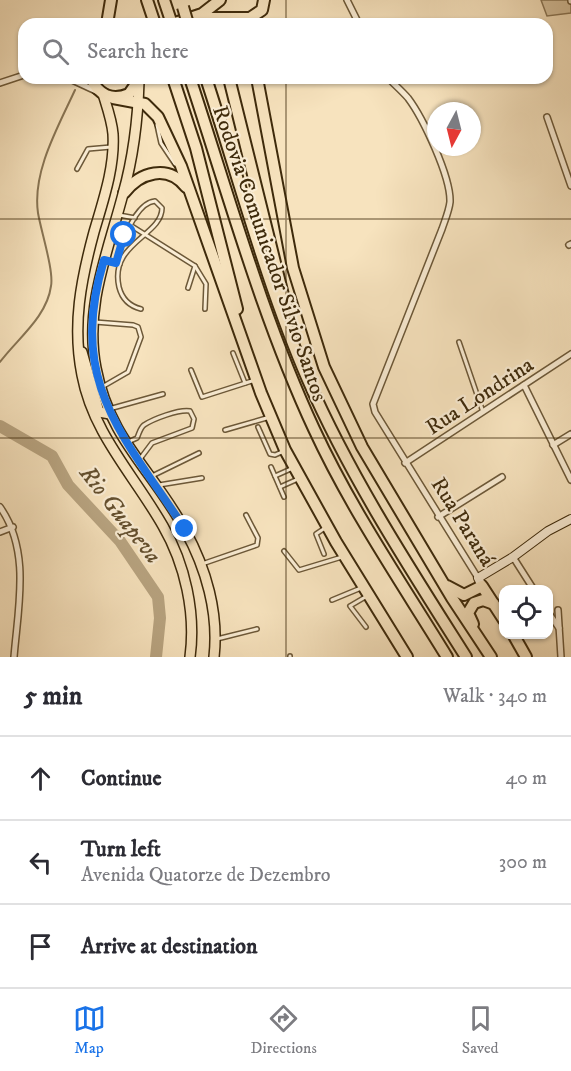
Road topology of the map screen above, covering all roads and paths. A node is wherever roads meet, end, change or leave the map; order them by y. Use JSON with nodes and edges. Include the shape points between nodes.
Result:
{"nodes":[{"id":1,"x":111,"y":0,"type":"edge"},
{"id":2,"x":147,"y":0,"type":"edge"},
{"id":3,"x":220,"y":0,"type":"edge"},
{"id":4,"x":348,"y":0,"type":"edge"},
{"id":5,"x":261,"y":12,"type":"edge"},
{"id":6,"x":108,"y":18,"type":"edge"},
{"id":7,"x":153,"y":18,"type":"edge"},
{"id":8,"x":190,"y":18,"type":"edge"},
{"id":9,"x":242,"y":18,"type":"edge"},
{"id":10,"x":356,"y":18,"type":"edge"},
{"id":11,"x":18,"y":77,"type":"edge"},
{"id":12,"x":0,"y":83,"type":"edge"},
{"id":13,"x":81,"y":84,"type":"edge"},
{"id":14,"x":96,"y":84,"type":"edge"},
{"id":15,"x":137,"y":84,"type":"edge"},
{"id":16,"x":140,"y":84,"type":"edge"},
{"id":17,"x":175,"y":84,"type":"edge"},
{"id":18,"x":192,"y":84,"type":"edge"},
{"id":19,"x":208,"y":84,"type":"edge"},
{"id":20,"x":231,"y":84,"type":"edge"},
{"id":21,"x":258,"y":84,"type":"edge"},
{"id":22,"x":394,"y":84,"type":"edge"},
{"id":23,"x":105,"y":95,"type":"junction"},
{"id":24,"x":138,"y":104,"type":"junction"},
{"id":25,"x":547,"y":117,"type":"dead end"},
{"id":26,"x":112,"y":147,"type":"junction"},
{"id":27,"x":77,"y":169,"type":"dead end"},
{"id":28,"x":571,"y":186,"type":"edge"},
{"id":29,"x":123,"y":193,"type":"junction"},
{"id":30,"x":192,"y":195,"type":"junction"},
{"id":31,"x":117,"y":214,"type":"junction"},
{"id":32,"x":135,"y":218,"type":"junction"},
{"id":33,"x":129,"y":225,"type":"junction"},
{"id":34,"x":145,"y":236,"type":"junction"},
{"id":35,"x":104,"y":260,"type":"junction"},
{"id":36,"x":118,"y":264,"type":"junction"},
{"id":37,"x":195,"y":266,"type":"junction"},
{"id":38,"x":188,"y":288,"type":"dead end"},
{"id":39,"x":141,"y":309,"type":"dead end"},
{"id":40,"x":205,"y":309,"type":"dead end"},
{"id":41,"x":93,"y":321,"type":"junction"},
{"id":42,"x":292,"y":337,"type":"junction"},
{"id":43,"x":459,"y":342,"type":"dead end"},
{"id":44,"x":247,"y":348,"type":"junction"},
{"id":45,"x":78,"y":349,"type":"junction"},
{"id":46,"x":233,"y":354,"type":"dead end"},
{"id":47,"x":571,"y":354,"type":"edge"},
{"id":48,"x":191,"y":370,"type":"dead end"},
{"id":49,"x":256,"y":379,"type":"junction"},
{"id":50,"x":244,"y":383,"type":"junction"},
{"id":51,"x":524,"y":385,"type":"junction"},
{"id":52,"x":100,"y":387,"type":"junction"},
{"id":53,"x":163,"y":394,"type":"dead end"},
{"id":54,"x":109,"y":412,"type":"junction"},
{"id":55,"x":483,"y":412,"type":"junction"},
{"id":56,"x":271,"y":417,"type":"junction"},
{"id":57,"x":258,"y":427,"type":"dead end"},
{"id":58,"x":225,"y":430,"type":"dead end"},
{"id":59,"x":571,"y":434,"type":"edge"},
{"id":60,"x":105,"y":439,"type":"junction"},
{"id":61,"x":125,"y":443,"type":"junction"},
{"id":62,"x":553,"y":445,"type":"junction"},
{"id":63,"x":285,"y":450,"type":"junction"},
{"id":64,"x":199,"y":453,"type":"dead end"},
{"id":65,"x":138,"y":463,"type":"junction"},
{"id":66,"x":405,"y":464,"type":"junction"},
{"id":67,"x":271,"y":467,"type":"dead end"},
{"id":68,"x":294,"y":467,"type":"junction"},
{"id":69,"x":275,"y":476,"type":"junction"},
{"id":70,"x":502,"y":477,"type":"dead end"},
{"id":71,"x":202,"y":478,"type":"dead end"},
{"id":72,"x":299,"y":478,"type":"junction"},
{"id":73,"x":150,"y":479,"type":"junction"},
{"id":74,"x":571,"y":480,"type":"edge"},
{"id":75,"x":280,"y":487,"type":"junction"},
{"id":76,"x":284,"y":497,"type":"dead end"},
{"id":77,"x":0,"y":507,"type":"edge"},
{"id":78,"x":246,"y":515,"type":"dead end"},
{"id":79,"x":438,"y":517,"type":"junction"},
{"id":80,"x":571,"y":519,"type":"edge"},
{"id":81,"x":13,"y":527,"type":"junction"},
{"id":82,"x":327,"y":527,"type":"junction"},
{"id":83,"x":0,"y":532,"type":"edge"},
{"id":84,"x":284,"y":551,"type":"dead end"},
{"id":85,"x":324,"y":554,"type":"dead end"},
{"id":86,"x":344,"y":556,"type":"junction"},
{"id":87,"x":513,"y":557,"type":"junction"},
{"id":88,"x":201,"y":564,"type":"junction"},
{"id":89,"x":480,"y":582,"type":"junction"},
{"id":90,"x":531,"y":585,"type":"edge"},
{"id":91,"x":447,"y":586,"type":"junction"},
{"id":92,"x":365,"y":591,"type":"junction"},
{"id":93,"x":469,"y":594,"type":"junction"},
{"id":94,"x":332,"y":600,"type":"dead end"},
{"id":95,"x":494,"y":604,"type":"junction"},
{"id":96,"x":558,"y":610,"type":"dead end"},
{"id":97,"x":499,"y":612,"type":"edge"},
{"id":98,"x":468,"y":613,"type":"junction"},
{"id":99,"x":553,"y":618,"type":"edge"},
{"id":100,"x":366,"y":627,"type":"dead end"},
{"id":101,"x":559,"y":628,"type":"junction"},
{"id":102,"x":257,"y":629,"type":"dead end"},
{"id":103,"x":215,"y":639,"type":"junction"},
{"id":104,"x":516,"y":639,"type":"edge"},
{"id":105,"x":480,"y":640,"type":"junction"},
{"id":106,"x":14,"y":657,"type":"edge"},
{"id":107,"x":190,"y":657,"type":"edge"},
{"id":108,"x":214,"y":657,"type":"edge"},
{"id":109,"x":407,"y":657,"type":"edge"},
{"id":110,"x":447,"y":657,"type":"edge"},
{"id":111,"x":466,"y":657,"type":"edge"},
{"id":112,"x":491,"y":657,"type":"edge"},
{"id":113,"x":526,"y":657,"type":"edge"},
{"id":114,"x":561,"y":657,"type":"edge"}],
"edges":[{"from":1,"to":6,"type":"highway"},
{"from":2,"to":7,"type":"highway"},
{"from":3,"to":8,"type":"highway"},
{"from":4,"to":10,"type":"street"},
{"from":5,"to":9,"type":"highway"},
{"from":11,"to":12,"type":"street"},
{"from":13,"to":23,"type":"street"},
{"from":14,"to":23,"type":"highway"},
{"from":15,"to":23,"type":"highway","via":[[129,94]]},
{"from":16,"to":24,"type":"main road"},
{"from":17,"to":44,"type":"highway"},
{"from":18,"to":110,"type":"highway","name":"Rodovia Comunicador Silvio Santos","via":[[279,347],[305,409],[349,496]]},
{"from":19,"to":42,"type":"highway","name":"Rodovia Comunicador Silvio Santos"},
{"from":20,"to":42,"type":"highway"},
{"from":21,"to":91,"type":"highway","via":[[293,268],[324,366],[362,447]]},
{"from":22,"to":66,"type":"street","name":"Rua Paraná","via":[[417,112],[439,160],[450,200],[418,292],[374,396],[375,412]]},
{"from":23,"to":24,"type":"highway"},
{"from":23,"to":26,"type":"main road"},
{"from":24,"to":29,"type":"main road"},
{"from":24,"to":30,"type":"highway","via":[[149,107],[158,117]]},
{"from":25,"to":28,"type":"street"},
{"from":26,"to":27,"type":"lane","via":[[91,147]]},
{"from":26,"to":45,"type":"main road","via":[[106,193],[80,293]]},
{"from":29,"to":30,"type":"highway","via":[[136,179],[159,173],[174,176]]},
{"from":29,"to":31,"type":"main road"},
{"from":30,"to":44,"type":"highway"},
{"from":31,"to":32,"type":"lane"},
{"from":31,"to":35,"type":"main road"},
{"from":32,"to":33,"type":"lane"},
{"from":32,"to":34,"type":"lane","via":[[151,201],[162,208]]},
{"from":33,"to":34,"type":"lane"},
{"from":33,"to":36,"type":"lane"},
{"from":34,"to":36,"type":"lane","via":[[130,247]]},
{"from":34,"to":37,"type":"lane"},
{"from":35,"to":36,"type":"lane"},
{"from":35,"to":41,"type":"main road"},
{"from":36,"to":39,"type":"lane","via":[[120,290],[129,304]]},
{"from":37,"to":38,"type":"lane"},
{"from":37,"to":40,"type":"lane","via":[[206,284]]},
{"from":41,"to":52,"type":"main road"},
{"from":41,"to":52,"type":"lane","via":[[133,325],[138,327],[141,337],[128,372]]},
{"from":42,"to":111,"type":"highway","name":"Rodovia Comunicador Silvio Santos","via":[[307,379],[351,470]]},
{"from":43,"to":55,"type":"lane"},
{"from":44,"to":49,"type":"highway"},
{"from":45,"to":54,"type":"main road","via":[[85,358],[99,412]]},
{"from":45,"to":60,"type":"main road","via":[[86,392]]},
{"from":46,"to":50,"type":"lane"},
{"from":47,"to":51,"type":"street","name":"Rua Londrina"},
{"from":48,"to":50,"type":"lane","via":[[202,397]]},
{"from":49,"to":50,"type":"lane"},
{"from":49,"to":56,"type":"highway"},
{"from":51,"to":55,"type":"street","name":"Rua Londrina"},
{"from":51,"to":62,"type":"street"},
{"from":52,"to":54,"type":"main road"},
{"from":53,"to":54,"type":"lane"},
{"from":54,"to":61,"type":"main road"},
{"from":55,"to":66,"type":"street","name":"Rua Londrina"},
{"from":56,"to":58,"type":"lane"},
{"from":56,"to":63,"type":"highway"},
{"from":57,"to":63,"type":"lane","via":[[270,454]]},
{"from":59,"to":62,"type":"street"},
{"from":60,"to":73,"type":"main road","via":[[110,439],[131,473]]},
{"from":60,"to":107,"type":"main road","via":[[154,512],[179,561],[189,598]]},
{"from":61,"to":65,"type":"main road"},
{"from":61,"to":65,"type":"lane","via":[[136,438],[147,424],[184,410],[191,413],[195,423],[190,430],[152,443]]},
{"from":62,"to":74,"type":"street"},
{"from":63,"to":68,"type":"highway"},
{"from":64,"to":73,"type":"lane"},
{"from":65,"to":73,"type":"main road"},
{"from":66,"to":79,"type":"street","name":"Rua Paraná"},
{"from":67,"to":69,"type":"lane"},
{"from":68,"to":69,"type":"lane"},
{"from":68,"to":72,"type":"highway"},
{"from":69,"to":75,"type":"lane"},
{"from":70,"to":79,"type":"street"},
{"from":71,"to":73,"type":"lane"},
{"from":72,"to":75,"type":"lane"},
{"from":72,"to":82,"type":"highway"},
{"from":73,"to":88,"type":"main road","via":[[185,529]]},
{"from":75,"to":76,"type":"lane"},
{"from":77,"to":81,"type":"street"},
{"from":78,"to":88,"type":"lane","via":[[258,538],[257,544]]},
{"from":79,"to":89,"type":"street","name":"Rua Paraná"},
{"from":80,"to":87,"type":"main road"},
{"from":81,"to":83,"type":"street"},
{"from":81,"to":106,"type":"street","via":[[20,576]]},
{"from":82,"to":85,"type":"lane","via":[[316,534]]},
{"from":82,"to":86,"type":"highway"},
{"from":84,"to":86,"type":"lane","via":[[298,570]]},
{"from":86,"to":92,"type":"highway"},
{"from":87,"to":89,"type":"main road"},
{"from":87,"to":90,"type":"street"},
{"from":88,"to":103,"type":"main road","via":[[210,594]]},
{"from":89,"to":93,"type":"highway"},
{"from":89,"to":95,"type":"highway","name":"Rua Paraná"},
{"from":91,"to":93,"type":"highway","via":[[460,594]]},
{"from":91,"to":105,"type":"highway"},
{"from":92,"to":94,"type":"lane"},
{"from":92,"to":100,"type":"lane","via":[[350,606]]},
{"from":92,"to":109,"type":"highway"},
{"from":93,"to":98,"type":"highway","via":[[464,603]]},
{"from":95,"to":97,"type":"highway","name":"Rua Paraná"},
{"from":95,"to":98,"type":"highway","via":[[478,600]]},
{"from":96,"to":101,"type":"street"},
{"from":98,"to":105,"type":"highway"},
{"from":99,"to":101,"type":"street"},
{"from":101,"to":114,"type":"street"},
{"from":102,"to":103,"type":"lane"},
{"from":103,"to":108,"type":"main road"},
{"from":104,"to":113,"type":"highway"},
{"from":105,"to":112,"type":"highway"}]}
